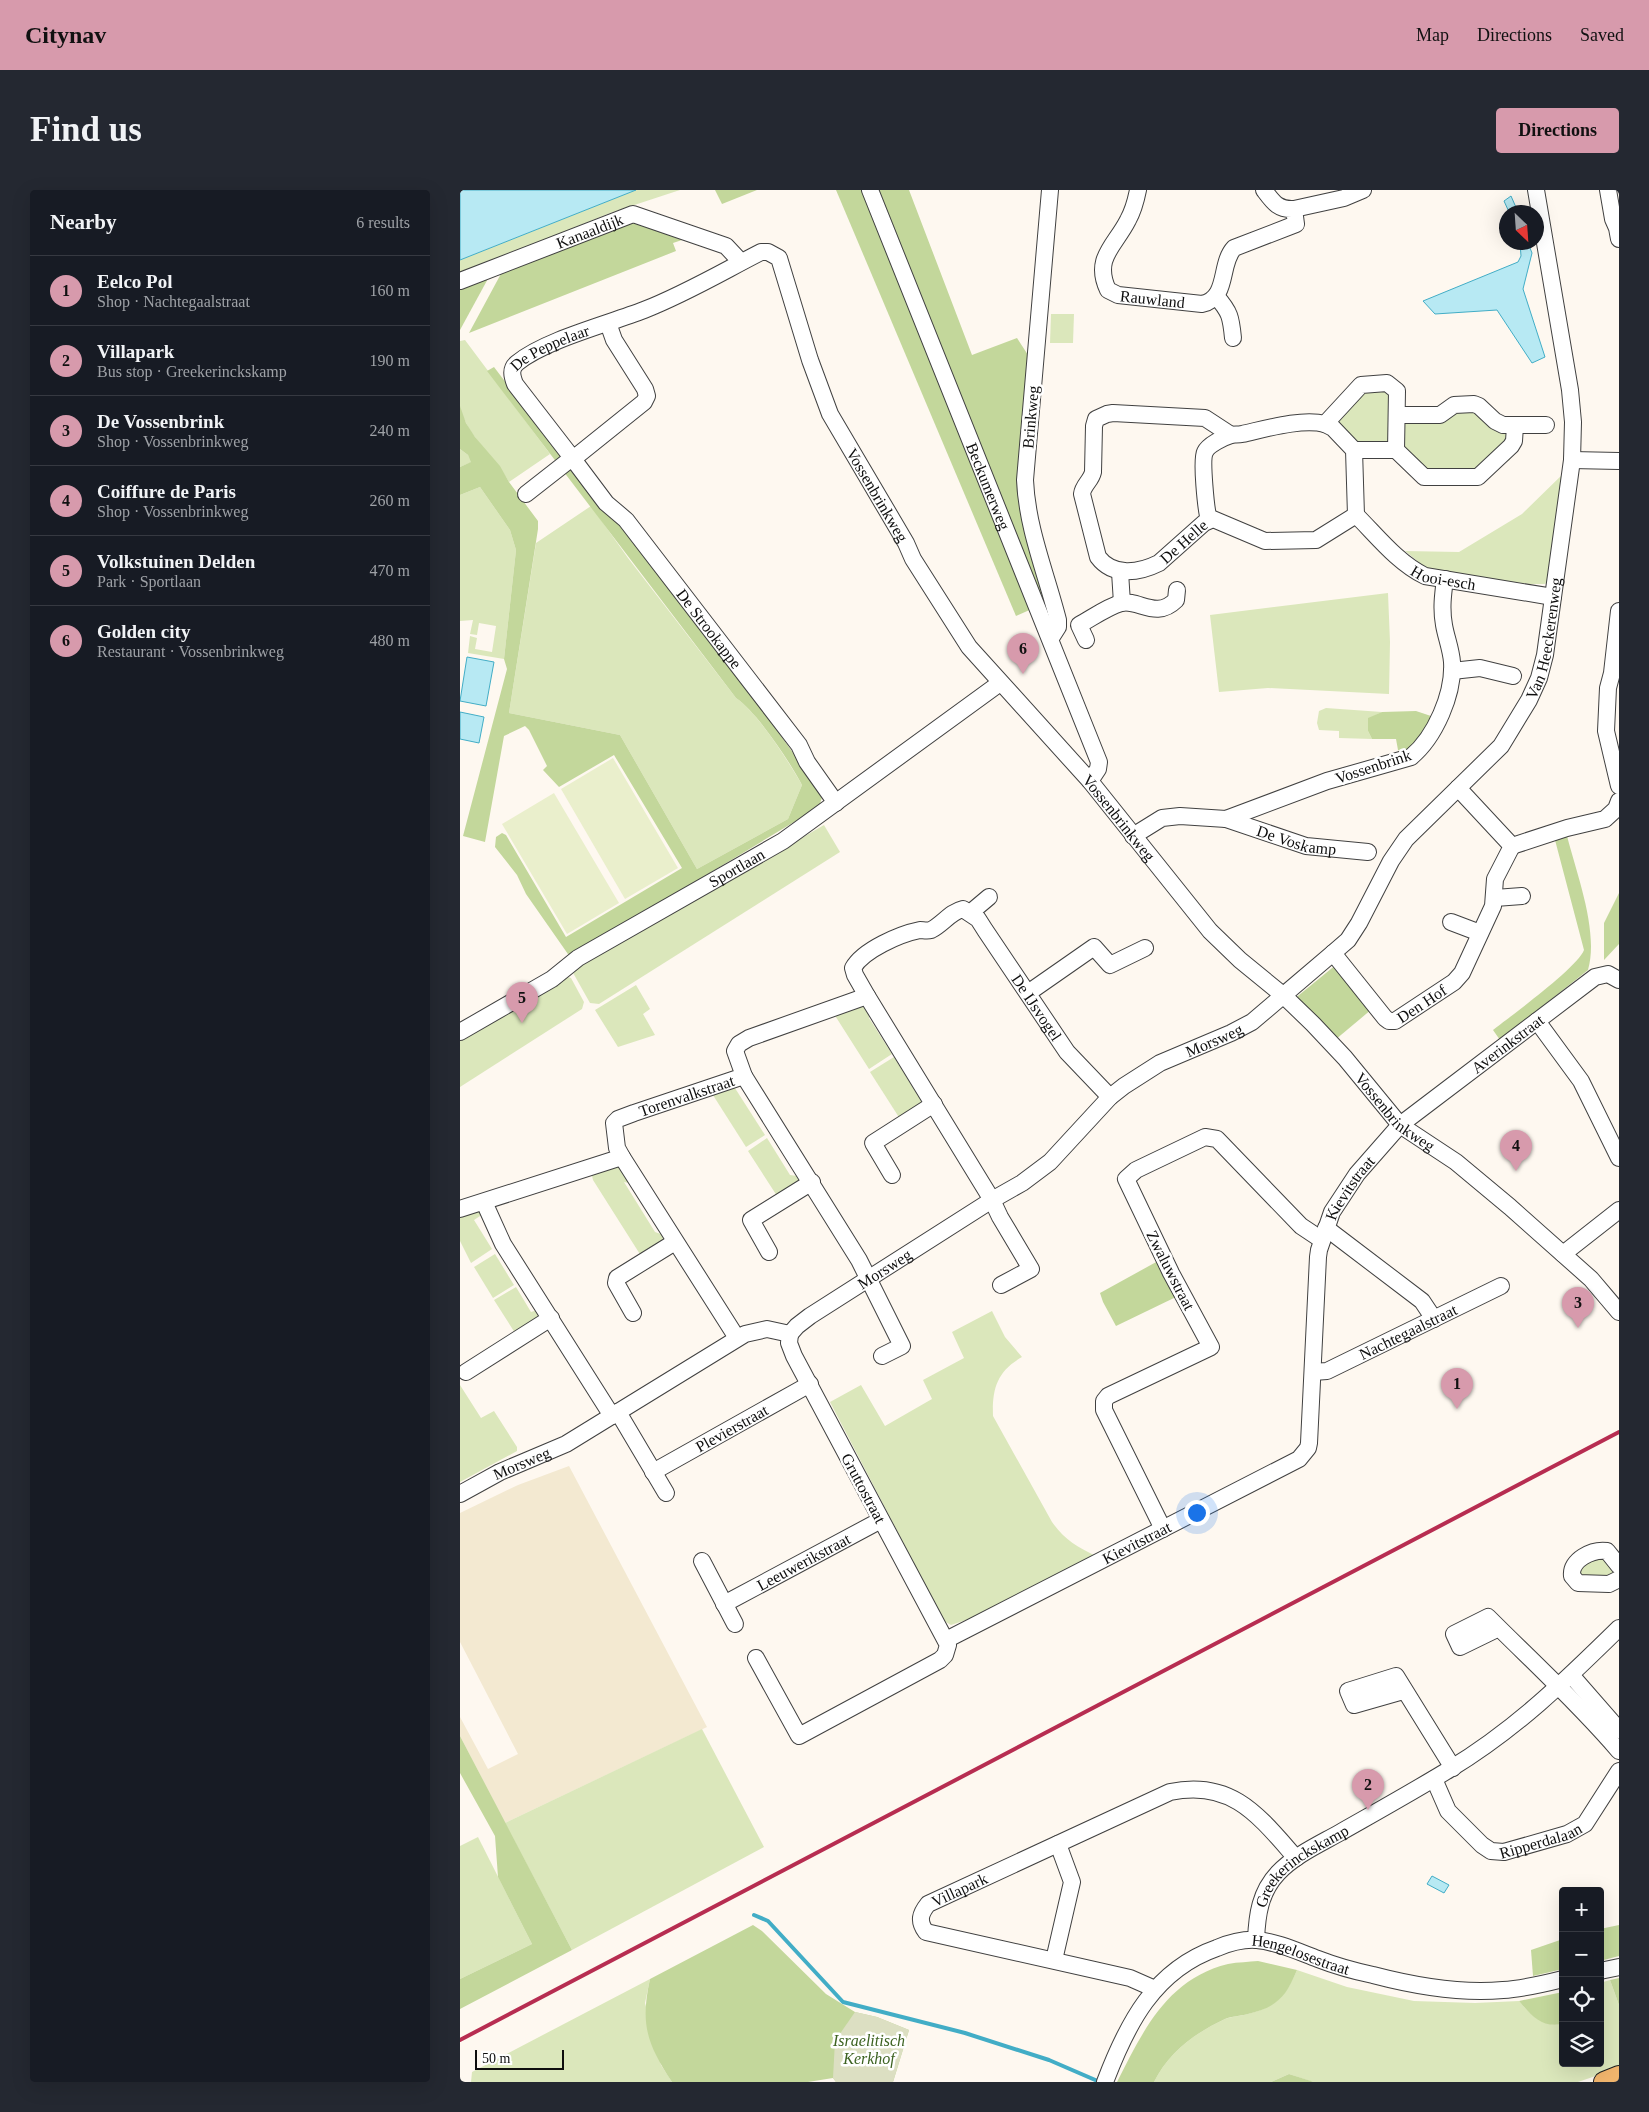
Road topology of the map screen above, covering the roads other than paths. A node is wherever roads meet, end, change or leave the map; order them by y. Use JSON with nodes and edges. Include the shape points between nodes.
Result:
{"nodes":[{"id":1,"x":870,"y":190,"type":"edge"},
{"id":2,"x":1050,"y":190,"type":"edge"},
{"id":3,"x":1138,"y":190,"type":"edge"},
{"id":4,"x":1264,"y":190,"type":"edge"},
{"id":5,"x":1364,"y":190,"type":"edge"},
{"id":6,"x":1536,"y":190,"type":"edge"},
{"id":7,"x":1608,"y":190,"type":"edge"},
{"id":8,"x":1294,"y":209,"type":"junction"},
{"id":9,"x":1618,"y":232,"type":"edge"},
{"id":10,"x":741,"y":262,"type":"junction"},
{"id":11,"x":460,"y":281,"type":"edge"},
{"id":12,"x":1216,"y":296,"type":"junction"},
{"id":13,"x":608,"y":323,"type":"junction"},
{"id":14,"x":1233,"y":338,"type":"dead end"},
{"id":15,"x":1397,"y":415,"type":"junction"},
{"id":16,"x":1326,"y":424,"type":"junction"},
{"id":17,"x":1546,"y":425,"type":"dead end"},
{"id":18,"x":1515,"y":426,"type":"junction"},
{"id":19,"x":1231,"y":435,"type":"junction"},
{"id":20,"x":1354,"y":450,"type":"junction"},
{"id":21,"x":1396,"y":450,"type":"junction"},
{"id":22,"x":572,"y":459,"type":"junction"},
{"id":23,"x":1572,"y":460,"type":"junction"},
{"id":24,"x":1619,"y":461,"type":"edge"},
{"id":25,"x":526,"y":494,"type":"dead end"},
{"id":26,"x":1356,"y":515,"type":"junction"},
{"id":27,"x":1209,"y":520,"type":"junction"},
{"id":28,"x":1120,"y":572,"type":"junction"},
{"id":29,"x":1445,"y":579,"type":"junction"},
{"id":30,"x":1177,"y":590,"type":"dead end"},
{"id":31,"x":1554,"y":597,"type":"junction"},
{"id":32,"x":1122,"y":603,"type":"junction"},
{"id":33,"x":1619,"y":611,"type":"edge"},
{"id":34,"x":1051,"y":638,"type":"junction"},
{"id":35,"x":1452,"y":671,"type":"junction"},
{"id":36,"x":1513,"y":676,"type":"dead end"},
{"id":37,"x":1000,"y":683,"type":"junction"},
{"id":38,"x":1613,"y":713,"type":"edge"},
{"id":39,"x":1090,"y":781,"type":"junction"},
{"id":40,"x":1619,"y":786,"type":"edge"},
{"id":41,"x":1458,"y":788,"type":"junction"},
{"id":42,"x":1619,"y":801,"type":"edge"},
{"id":43,"x":1273,"y":802,"type":"junction"},
{"id":44,"x":836,"y":803,"type":"junction"},
{"id":45,"x":1226,"y":818,"type":"junction"},
{"id":46,"x":1260,"y":829,"type":"junction"},
{"id":47,"x":1133,"y":836,"type":"junction"},
{"id":48,"x":1512,"y":846,"type":"junction"},
{"id":49,"x":1368,"y":852,"type":"dead end"},
{"id":50,"x":1522,"y":896,"type":"dead end"},
{"id":51,"x":989,"y":897,"type":"dead end"},
{"id":52,"x":1495,"y":898,"type":"junction"},
{"id":53,"x":970,"y":913,"type":"junction"},
{"id":54,"x":1451,"y":922,"type":"dead end"},
{"id":55,"x":1480,"y":933,"type":"junction"},
{"id":56,"x":1145,"y":948,"type":"dead end"},
{"id":57,"x":1333,"y":953,"type":"junction"},
{"id":58,"x":1619,"y":980,"type":"edge"},
{"id":59,"x":1028,"y":993,"type":"junction"},
{"id":60,"x":867,"y":996,"type":"junction"},
{"id":61,"x":1284,"y":996,"type":"junction"},
{"id":62,"x":1537,"y":1022,"type":"junction"},
{"id":63,"x":460,"y":1032,"type":"edge"},
{"id":64,"x":744,"y":1076,"type":"junction"},
{"id":65,"x":1110,"y":1097,"type":"junction"},
{"id":66,"x":934,"y":1104,"type":"junction"},
{"id":67,"x":1400,"y":1125,"type":"junction"},
{"id":68,"x":622,"y":1157,"type":"junction"},
{"id":69,"x":1619,"y":1158,"type":"edge"},
{"id":70,"x":892,"y":1175,"type":"dead end"},
{"id":71,"x":812,"y":1182,"type":"junction"},
{"id":72,"x":992,"y":1200,"type":"junction"},
{"id":73,"x":484,"y":1202,"type":"junction"},
{"id":74,"x":460,"y":1209,"type":"edge"},
{"id":75,"x":1619,"y":1210,"type":"edge"},
{"id":76,"x":1324,"y":1234,"type":"junction"},
{"id":77,"x":675,"y":1242,"type":"junction"},
{"id":78,"x":769,"y":1252,"type":"dead end"},
{"id":79,"x":1563,"y":1254,"type":"junction"},
{"id":80,"x":869,"y":1280,"type":"junction"},
{"id":81,"x":1001,"y":1285,"type":"dead end"},
{"id":82,"x":1501,"y":1286,"type":"dead end"},
{"id":83,"x":1619,"y":1312,"type":"edge"},
{"id":84,"x":633,"y":1313,"type":"dead end"},
{"id":85,"x":551,"y":1318,"type":"junction"},
{"id":86,"x":1434,"y":1319,"type":"junction"},
{"id":87,"x":790,"y":1334,"type":"junction"},
{"id":88,"x":737,"y":1338,"type":"junction"},
{"id":89,"x":882,"y":1356,"type":"dead end"},
{"id":90,"x":466,"y":1372,"type":"dead end"},
{"id":91,"x":1313,"y":1372,"type":"junction"},
{"id":92,"x":810,"y":1384,"type":"junction"},
{"id":93,"x":615,"y":1414,"type":"junction"},
{"id":94,"x":653,"y":1472,"type":"junction"},
{"id":95,"x":666,"y":1493,"type":"dead end"},
{"id":96,"x":460,"y":1494,"type":"edge"},
{"id":97,"x":881,"y":1520,"type":"junction"},
{"id":98,"x":1163,"y":1529,"type":"junction"},
{"id":99,"x":702,"y":1561,"type":"dead end"},
{"id":100,"x":1619,"y":1566,"type":"edge"},
{"id":101,"x":1619,"y":1580,"type":"edge"},
{"id":102,"x":724,"y":1604,"type":"junction"},
{"id":103,"x":735,"y":1624,"type":"dead end"},
{"id":104,"x":1499,"y":1628,"type":"dead end"},
{"id":105,"x":1619,"y":1628,"type":"edge"},
{"id":106,"x":946,"y":1640,"type":"junction"},
{"id":107,"x":756,"y":1658,"type":"dead end"},
{"id":108,"x":1571,"y":1675,"type":"junction"},
{"id":109,"x":1558,"y":1688,"type":"junction"},
{"id":110,"x":1403,"y":1691,"type":"dead end"},
{"id":111,"x":1619,"y":1730,"type":"edge"},
{"id":112,"x":1619,"y":1752,"type":"edge"},
{"id":113,"x":1453,"y":1768,"type":"junction"},
{"id":114,"x":1619,"y":1772,"type":"edge"},
{"id":115,"x":1427,"y":1783,"type":"junction"},
{"id":116,"x":1058,"y":1844,"type":"junction"},
{"id":117,"x":1296,"y":1858,"type":"junction"},
{"id":118,"x":1256,"y":1940,"type":"junction"},
{"id":119,"x":1054,"y":1960,"type":"junction"},
{"id":120,"x":1619,"y":1967,"type":"edge"},
{"id":121,"x":1604,"y":1970,"type":"edge"},
{"id":122,"x":1559,"y":1980,"type":"edge"},
{"id":123,"x":1155,"y":1989,"type":"junction"},
{"id":124,"x":1619,"y":2076,"type":"edge"},
{"id":125,"x":1105,"y":2082,"type":"edge"},
{"id":126,"x":1604,"y":2082,"type":"edge"}],
"edges":[{"from":1,"to":34,"type":"street","name":"Beckumerweg"},
{"from":2,"to":34,"type":"street","name":"Brinkweg","via":[[1025,480],[1036,544],[1058,620],[1058,627]]},
{"from":3,"to":12,"type":"street","name":"Rauwland","via":[[1129,219],[1104,258],[1103,276],[1108,290],[1118,295],[1202,304]]},
{"from":4,"to":8,"type":"street","via":[[1280,208]]},
{"from":5,"to":8,"type":"street"},
{"from":6,"to":23,"type":"street","name":"Van Heeckerenweg","via":[[1570,390]]},
{"from":7,"to":9,"type":"street"},
{"from":8,"to":12,"type":"street","via":[[1296,224],[1231,250]]},
{"from":10,"to":11,"type":"street","name":"Kanaaldijk","via":[[726,246],[633,214]]},
{"from":10,"to":13,"type":"street","name":"De Peppelaar","via":[[664,302]]},
{"from":10,"to":37,"type":"street","name":"Vossenbrinkweg","via":[[761,252],[779,258],[807,352],[830,414],[918,567],[965,641]]},
{"from":12,"to":14,"type":"street","via":[[1228,309]]},
{"from":13,"to":22,"type":"street","name":"De Peppelaar","via":[[614,340],[647,396],[644,402]]},
{"from":13,"to":22,"type":"street","name":"De Peppelaar","via":[[531,354],[512,368],[515,384]]},
{"from":15,"to":16,"type":"street","via":[[1398,391],[1393,386],[1382,383],[1361,385]]},
{"from":15,"to":18,"type":"street","via":[[1440,415],[1456,404],[1474,404],[1499,424]]},
{"from":15,"to":21,"type":"street"},
{"from":16,"to":19,"type":"street","via":[[1292,425]]},
{"from":16,"to":20,"type":"street"},
{"from":17,"to":18,"type":"street"},
{"from":18,"to":21,"type":"street","via":[[1511,446],[1478,477],[1424,477]]},
{"from":19,"to":27,"type":"street","via":[[1206,449],[1204,454]]},
{"from":19,"to":28,"type":"street","via":[[1204,418],[1114,413],[1096,420],[1092,477],[1082,494],[1098,557]]},
{"from":20,"to":21,"type":"street"},
{"from":20,"to":26,"type":"street"},
{"from":22,"to":25,"type":"street","name":"De Peppelaar"},
{"from":22,"to":44,"type":"street","name":"De Strookappe","via":[[606,503],[626,520],[782,722]]},
{"from":23,"to":24,"type":"street"},
{"from":23,"to":31,"type":"street","name":"Van Heeckerenweg"},
{"from":26,"to":27,"type":"street","name":"De Helle","via":[[1316,540],[1265,541],[1218,520]]},
{"from":26,"to":29,"type":"street","name":"Hooi-esch","via":[[1414,570],[1425,576]]},
{"from":27,"to":28,"type":"street","name":"De Helle","via":[[1159,563]]},
{"from":28,"to":32,"type":"street"},
{"from":29,"to":31,"type":"street","name":"Hooi-esch"},
{"from":29,"to":35,"type":"street","name":"Vossenbrink","via":[[1443,616]]},
{"from":30,"to":32,"type":"street","via":[[1176,600],[1159,609]]},
{"from":31,"to":41,"type":"street","name":"Van Heeckerenweg","via":[[1546,655],[1529,700],[1501,746]]},
{"from":32,"to":34,"type":"street","via":[[1082,632]]},
{"from":33,"to":38,"type":"street"},
{"from":34,"to":39,"type":"street","name":"Beckumerweg","via":[[1099,762],[1098,770]]},
{"from":35,"to":36,"type":"street","via":[[1480,668]]},
{"from":35,"to":43,"type":"street","name":"Vossenbrink","via":[[1446,703],[1421,750],[1411,757],[1327,781]]},
{"from":37,"to":39,"type":"street","name":"Vossenbrinkweg"},
{"from":37,"to":44,"type":"street","name":"Sportlaan"},
{"from":38,"to":40,"type":"street","via":[[1607,739]]},
{"from":39,"to":47,"type":"street","name":"Vossenbrinkweg"},
{"from":41,"to":48,"type":"street"},
{"from":41,"to":57,"type":"street","name":"Van Heeckerenweg","via":[[1397,850],[1360,923]]},
{"from":42,"to":48,"type":"street","via":[[1616,809],[1605,819]]},
{"from":43,"to":45,"type":"street","name":"Vossenbrink"},
{"from":43,"to":46,"type":"street","via":[[1272,812]]},
{"from":44,"to":63,"type":"street","name":"Sportlaan","via":[[775,846],[578,958],[552,979]]},
{"from":45,"to":46,"type":"street","name":"De Voskamp"},
{"from":45,"to":47,"type":"street","name":"Vossenbrink","via":[[1162,818]]},
{"from":46,"to":49,"type":"street","name":"De Voskamp","via":[[1306,846]]},
{"from":47,"to":61,"type":"street","name":"Vossenbrinkweg","via":[[1210,931]]},
{"from":48,"to":52,"type":"street","name":"Den Hof","via":[[1495,879]]},
{"from":50,"to":52,"type":"street"},
{"from":51,"to":53,"type":"street"},
{"from":52,"to":55,"type":"street","name":"Den Hof"},
{"from":53,"to":59,"type":"street","name":"De IJsvogel","via":[[986,930]]},
{"from":53,"to":60,"type":"street","via":[[963,909],[956,911],[930,930],[920,930],[882,944],[856,963],[853,968],[855,975]]},
{"from":54,"to":55,"type":"street"},
{"from":55,"to":57,"type":"street","name":"Den Hof","via":[[1462,973],[1454,982],[1395,1021],[1385,1018]]},
{"from":56,"to":59,"type":"street","via":[[1110,965],[1094,947]]},
{"from":57,"to":61,"type":"street","name":"Van Heeckerenweg"},
{"from":58,"to":62,"type":"street","name":"Averinkstraat","via":[[1608,974],[1599,976]]},
{"from":59,"to":65,"type":"street","name":"De IJsvogel","via":[[1067,1052]]},
{"from":60,"to":64,"type":"street","name":"Torenvalkstraat","via":[[748,1038],[735,1051]]},
{"from":60,"to":66,"type":"street"},
{"from":61,"to":65,"type":"street","name":"Morsweg","via":[[1252,1022],[1160,1063]]},
{"from":61,"to":67,"type":"street","name":"Vossenbrinkweg","via":[[1345,1058]]},
{"from":62,"to":67,"type":"street","name":"Averinkstraat"},
{"from":62,"to":69,"type":"street","via":[[1581,1081]]},
{"from":64,"to":68,"type":"street","name":"Torenvalkstraat","via":[[618,1119],[614,1123],[614,1132]]},
{"from":64,"to":71,"type":"street"},
{"from":65,"to":72,"type":"street","name":"Morsweg","via":[[1050,1162]]},
{"from":66,"to":70,"type":"street","via":[[873,1143]]},
{"from":66,"to":72,"type":"street"},
{"from":67,"to":76,"type":"street","name":"Kievitstraat","via":[[1357,1174],[1332,1212]]},
{"from":67,"to":79,"type":"street","name":"Vossenbrinkweg","via":[[1456,1162]]},
{"from":68,"to":73,"type":"street"},
{"from":68,"to":77,"type":"street"},
{"from":71,"to":78,"type":"street","via":[[751,1220]]},
{"from":71,"to":80,"type":"street"},
{"from":72,"to":80,"type":"street","name":"Morsweg"},
{"from":72,"to":81,"type":"street","via":[[1031,1269]]},
{"from":73,"to":74,"type":"street"},
{"from":73,"to":85,"type":"street","via":[[503,1244]]},
{"from":75,"to":79,"type":"street"},
{"from":76,"to":86,"type":"street","via":[[1422,1301]]},
{"from":76,"to":91,"type":"street","name":"Kievitstraat","via":[[1318,1257]]},
{"from":76,"to":98,"type":"street","name":"Zwaluwstraat","via":[[1302,1226],[1216,1139],[1205,1137],[1126,1178],[1211,1347],[1108,1396],[1104,1401],[1104,1410]]},
{"from":77,"to":84,"type":"street","via":[[617,1278],[616,1283]]},
{"from":77,"to":88,"type":"street"},
{"from":79,"to":83,"type":"street","name":"Vossenbrinkweg","via":[[1591,1279]]},
{"from":80,"to":87,"type":"street","name":"Morsweg","via":[[810,1316]]},
{"from":80,"to":89,"type":"street","via":[[902,1346]]},
{"from":82,"to":86,"type":"street","name":"Nachtegaalstraat"},
{"from":85,"to":90,"type":"street"},
{"from":85,"to":93,"type":"street"},
{"from":86,"to":91,"type":"street","name":"Nachtegaalstraat","via":[[1327,1371]]},
{"from":87,"to":88,"type":"street","name":"Morsweg","via":[[760,1330]]},
{"from":87,"to":92,"type":"street","name":"Gruttostraat","via":[[789,1343]]},
{"from":88,"to":93,"type":"street","name":"Morsweg"},
{"from":91,"to":98,"type":"street","name":"Kievitstraat","via":[[1309,1443],[1304,1454],[1295,1462]]},
{"from":92,"to":94,"type":"street","name":"Plevierstraat"},
{"from":92,"to":97,"type":"street","name":"Gruttostraat"},
{"from":93,"to":94,"type":"street"},
{"from":93,"to":96,"type":"street","name":"Morsweg","via":[[557,1448],[507,1468]]},
{"from":94,"to":95,"type":"street"},
{"from":97,"to":102,"type":"street","name":"Leeuwerikstraat"},
{"from":97,"to":106,"type":"street","name":"Gruttostraat"},
{"from":98,"to":106,"type":"street","name":"Kievitstraat"},
{"from":99,"to":102,"type":"street"},
{"from":100,"to":101,"type":"street","via":[[1606,1551],[1598,1550],[1571,1568],[1578,1583],[1609,1584]]},
{"from":102,"to":103,"type":"street"},
{"from":104,"to":109,"type":"street"},
{"from":105,"to":108,"type":"street","name":"Greekerinckskamp"},
{"from":106,"to":107,"type":"street","via":[[947,1651],[940,1660],[799,1736]]},
{"from":108,"to":109,"type":"street","name":"Greekerinckskamp"},
{"from":108,"to":111,"type":"street"},
{"from":109,"to":112,"type":"street"},
{"from":109,"to":113,"type":"street","name":"Greekerinckskamp","via":[[1515,1726]]},
{"from":110,"to":113,"type":"street"},
{"from":113,"to":115,"type":"street","name":"Greekerinckskamp"},
{"from":114,"to":115,"type":"street","name":"Ripperdalaan","via":[[1585,1824],[1566,1834],[1504,1852],[1486,1848],[1448,1811]]},
{"from":115,"to":117,"type":"street","name":"Greekerinckskamp"},
{"from":116,"to":117,"type":"street","name":"Villapark","via":[[1170,1792],[1186,1788],[1210,1790],[1232,1798],[1256,1813]]},
{"from":116,"to":119,"type":"street","via":[[1072,1882]]},
{"from":116,"to":119,"type":"street","name":"Villapark","via":[[928,1904],[920,1919],[926,1932]]},
{"from":117,"to":118,"type":"street","name":"Greekerinckskamp","via":[[1277,1873],[1260,1902]]},
{"from":118,"to":122,"type":"street","name":"Hengelosestraat","via":[[1370,1975],[1438,1988],[1505,1990]]},
{"from":118,"to":123,"type":"street","name":"Hengelosestraat","via":[[1226,1944],[1202,1953]]},
{"from":119,"to":123,"type":"street","name":"Villapark","via":[[1130,1978]]},
{"from":120,"to":121,"type":"street"},
{"from":123,"to":125,"type":"street","name":"Hengelosestraat","via":[[1133,2019]]},
{"from":124,"to":126,"type":"main road"}]}
